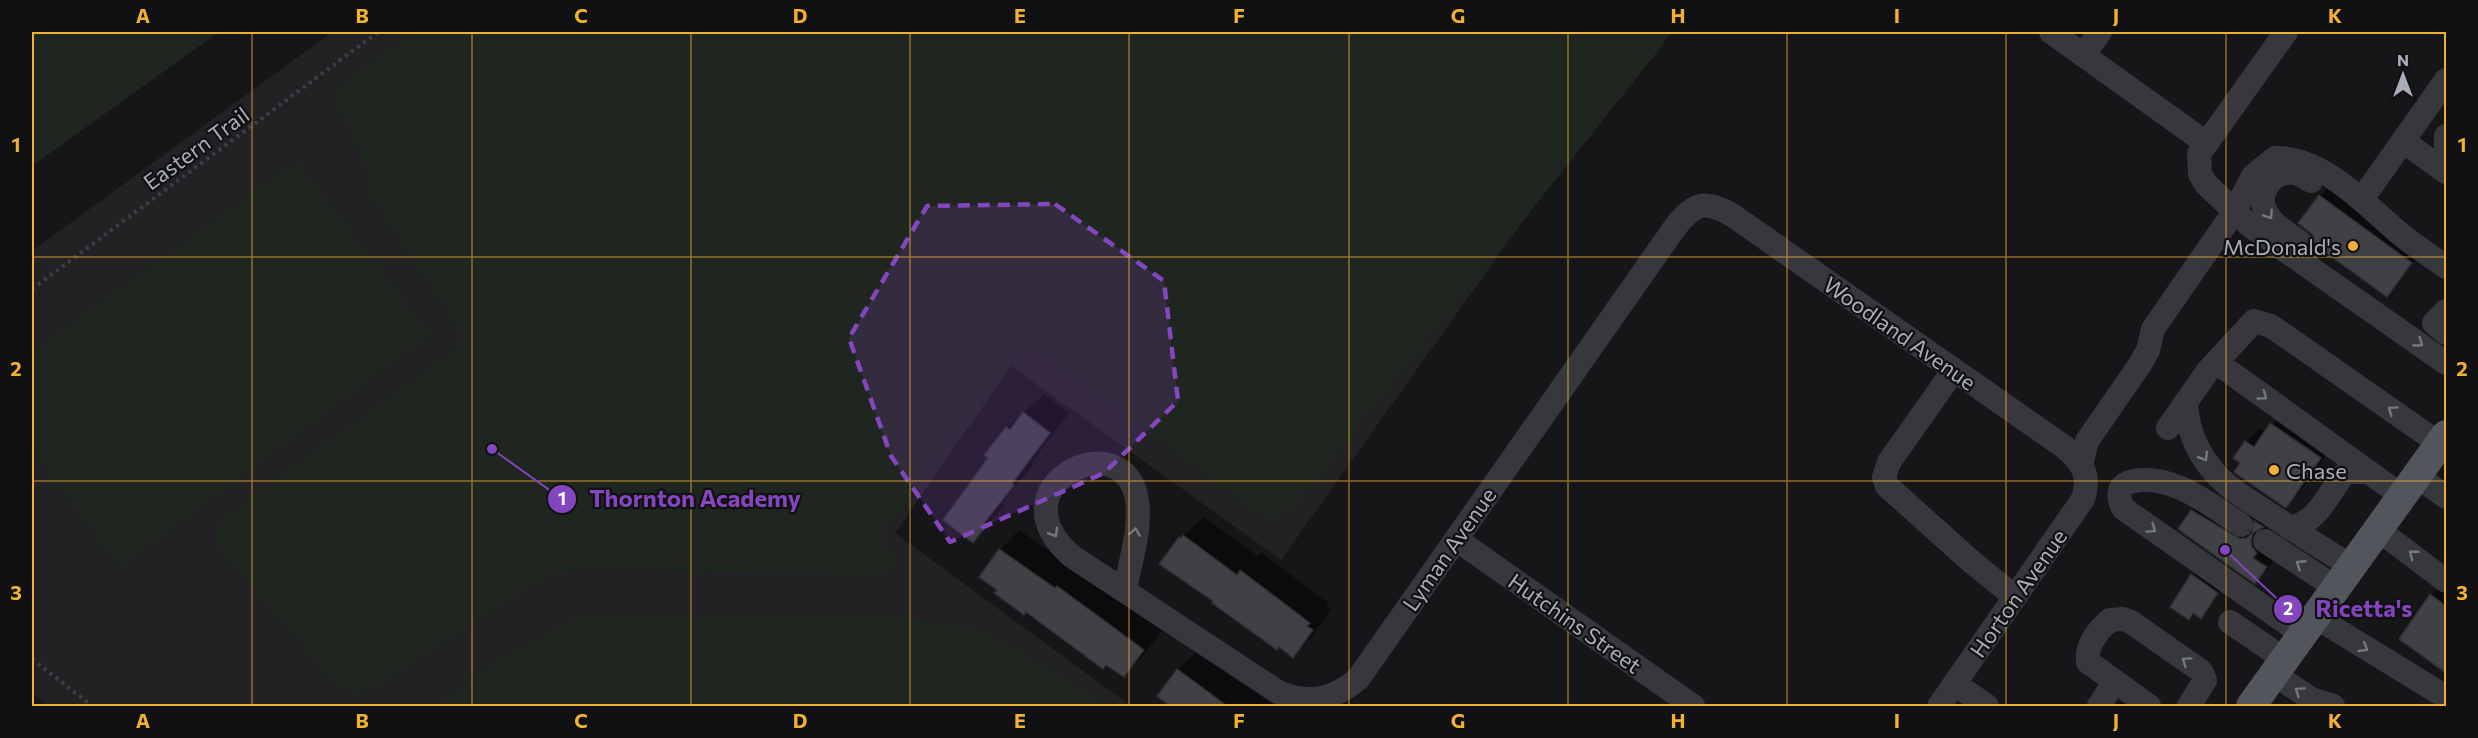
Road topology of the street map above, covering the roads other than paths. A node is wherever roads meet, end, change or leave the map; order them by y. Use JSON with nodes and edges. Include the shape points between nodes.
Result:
{"nodes":[{"id":1,"x":2051,"y":32,"type":"edge"},
{"id":2,"x":2100,"y":32,"type":"edge"},
{"id":3,"x":2286,"y":32,"type":"edge"},
{"id":4,"x":2083,"y":55,"type":"junction"},
{"id":5,"x":2446,"y":80,"type":"edge"},
{"id":6,"x":2446,"y":136,"type":"edge"},
{"id":7,"x":2403,"y":141,"type":"junction"},
{"id":8,"x":2206,"y":143,"type":"junction"},
{"id":9,"x":2446,"y":148,"type":"edge"},
{"id":10,"x":2446,"y":172,"type":"edge"},
{"id":11,"x":2362,"y":199,"type":"junction"},
{"id":12,"x":1703,"y":205,"type":"joint"},
{"id":13,"x":2234,"y":212,"type":"junction"},
{"id":14,"x":2398,"y":232,"type":"junction"},
{"id":15,"x":2446,"y":267,"type":"edge"},
{"id":16,"x":2446,"y":312,"type":"edge"},
{"id":17,"x":2384,"y":318,"type":"junction"},
{"id":18,"x":2446,"y":333,"type":"edge"},
{"id":19,"x":2216,"y":362,"type":"junction"},
{"id":20,"x":2446,"y":363,"type":"edge"},
{"id":21,"x":1953,"y":370,"type":"junction"},
{"id":22,"x":2186,"y":402,"type":"junction"},
{"id":23,"x":2168,"y":428,"type":"dead end"},
{"id":24,"x":2443,"y":440,"type":"edge"},
{"id":25,"x":2084,"y":470,"type":"junction"},
{"id":26,"x":2368,"y":472,"type":"junction"},
{"id":27,"x":2122,"y":486,"type":"junction"},
{"id":28,"x":2410,"y":486,"type":"junction"},
{"id":29,"x":2446,"y":497,"type":"edge"},
{"id":30,"x":2241,"y":525,"type":"dead end"},
{"id":31,"x":2290,"y":528,"type":"junction"},
{"id":32,"x":2378,"y":529,"type":"junction"},
{"id":33,"x":1456,"y":539,"type":"junction"},
{"id":34,"x":2265,"y":541,"type":"dead end"},
{"id":35,"x":2343,"y":577,"type":"junction"},
{"id":36,"x":2446,"y":581,"type":"edge"},
{"id":37,"x":1125,"y":590,"type":"junction"},
{"id":38,"x":2015,"y":597,"type":"junction"},
{"id":39,"x":2230,"y":622,"type":"dead end"},
{"id":40,"x":2308,"y":625,"type":"junction"},
{"id":41,"x":2279,"y":667,"type":"junction"},
{"id":42,"x":2114,"y":682,"type":"junction"},
{"id":43,"x":1955,"y":684,"type":"junction"},
{"id":44,"x":2446,"y":697,"type":"edge"},
{"id":45,"x":1693,"y":706,"type":"edge"},
{"id":46,"x":1939,"y":706,"type":"edge"},
{"id":47,"x":1987,"y":706,"type":"edge"},
{"id":48,"x":2099,"y":706,"type":"edge"},
{"id":49,"x":2149,"y":706,"type":"edge"},
{"id":50,"x":2189,"y":706,"type":"edge"},
{"id":51,"x":2251,"y":706,"type":"edge"},
{"id":52,"x":2333,"y":706,"type":"edge"}],
"edges":[{"from":1,"to":4,"type":"street"},
{"from":2,"to":4,"type":"street"},
{"from":3,"to":8,"type":"street"},
{"from":4,"to":8,"type":"street"},
{"from":5,"to":7,"type":"street"},
{"from":6,"to":9,"type":"street"},
{"from":7,"to":10,"type":"street"},
{"from":7,"to":11,"type":"street"},
{"from":8,"to":13,"type":"street","via":[[2199,154],[2200,174]]},
{"from":11,"to":13,"type":"street","name":"Horton Avenue","via":[[2301,160],[2276,158],[2253,176]]},
{"from":11,"to":14,"type":"street","name":"Horton Avenue"},
{"from":12,"to":21,"type":"street","name":"Woodland Avenue","via":[[1732,215]]},
{"from":12,"to":33,"type":"street","name":"Lyman Avenue","via":[[1676,226]]},
{"from":13,"to":17,"type":"street"},
{"from":13,"to":25,"type":"street","name":"Horton Avenue","via":[[2153,329],[2141,363],[2087,441]]},
{"from":14,"to":15,"type":"street"},
{"from":14,"to":17,"type":"street","one_way":true,"via":[[2355,212],[2294,173],[2276,177],[2262,194],[2264,209],[2276,225],[2363,285]]},
{"from":16,"to":18,"type":"street","via":[[2434,323]]},
{"from":17,"to":20,"type":"street","one_way":true},
{"from":19,"to":22,"type":"street"},
{"from":24,"to":19,"type":"street","one_way":true,"via":[[2271,326],[2254,321]]},
{"from":19,"to":26,"type":"street","one_way":true},
{"from":21,"to":25,"type":"street","name":"Woodland Avenue","via":[[2063,446]]},
{"from":21,"to":38,"type":"street","via":[[1889,462],[1884,477],[1887,486]]},
{"from":22,"to":23,"type":"street"},
{"from":22,"to":31,"type":"street","one_way":true,"via":[[2193,437],[2210,468]]},
{"from":24,"to":28,"type":"main road"},
{"from":25,"to":27,"type":"street"},
{"from":25,"to":38,"type":"street","name":"Horton Avenue","via":[[2083,499]]},
{"from":26,"to":28,"type":"street"},
{"from":26,"to":31,"type":"street","via":[[2348,472],[2342,476],[2314,515],[2302,525]]},
{"from":27,"to":30,"type":"street","via":[[2137,481],[2165,483],[2193,494]]},
{"from":27,"to":40,"type":"street","one_way":true,"via":[[2119,493],[2124,509]]},
{"from":28,"to":29,"type":"street"},
{"from":28,"to":32,"type":"main road"},
{"from":31,"to":35,"type":"street"},
{"from":32,"to":35,"type":"main road"},
{"from":36,"to":32,"type":"street","one_way":true},
{"from":33,"to":37,"type":"street","name":"Lyman Avenue","via":[[1358,679],[1340,693],[1320,700],[1298,699],[1278,692]]},
{"from":33,"to":45,"type":"street","name":"Hutchins Street"},
{"from":35,"to":34,"type":"street","one_way":true},
{"from":35,"to":40,"type":"main road"},
{"from":37,"to":37,"type":"street","name":"Lyman Avenue","one_way":true,"via":[[1137,519],[1134,490],[1113,466],[1077,466],[1062,475],[1049,491],[1045,509],[1050,530],[1064,550]]},
{"from":38,"to":43,"type":"street","name":"Horton Avenue"},
{"from":39,"to":41,"type":"street"},
{"from":40,"to":41,"type":"main road"},
{"from":40,"to":44,"type":"street","one_way":true},
{"from":41,"to":51,"type":"main road"},
{"from":52,"to":41,"type":"street","one_way":true,"via":[[2311,699]]},
{"from":42,"to":48,"type":"street"},
{"from":42,"to":49,"type":"street"},
{"from":50,"to":42,"type":"street","one_way":true,"via":[[2205,680],[2201,671],[2123,619],[2110,620],[2103,626],[2087,654],[2092,667]]},
{"from":43,"to":46,"type":"street","name":"Horton Avenue"},
{"from":43,"to":47,"type":"street"}]}
